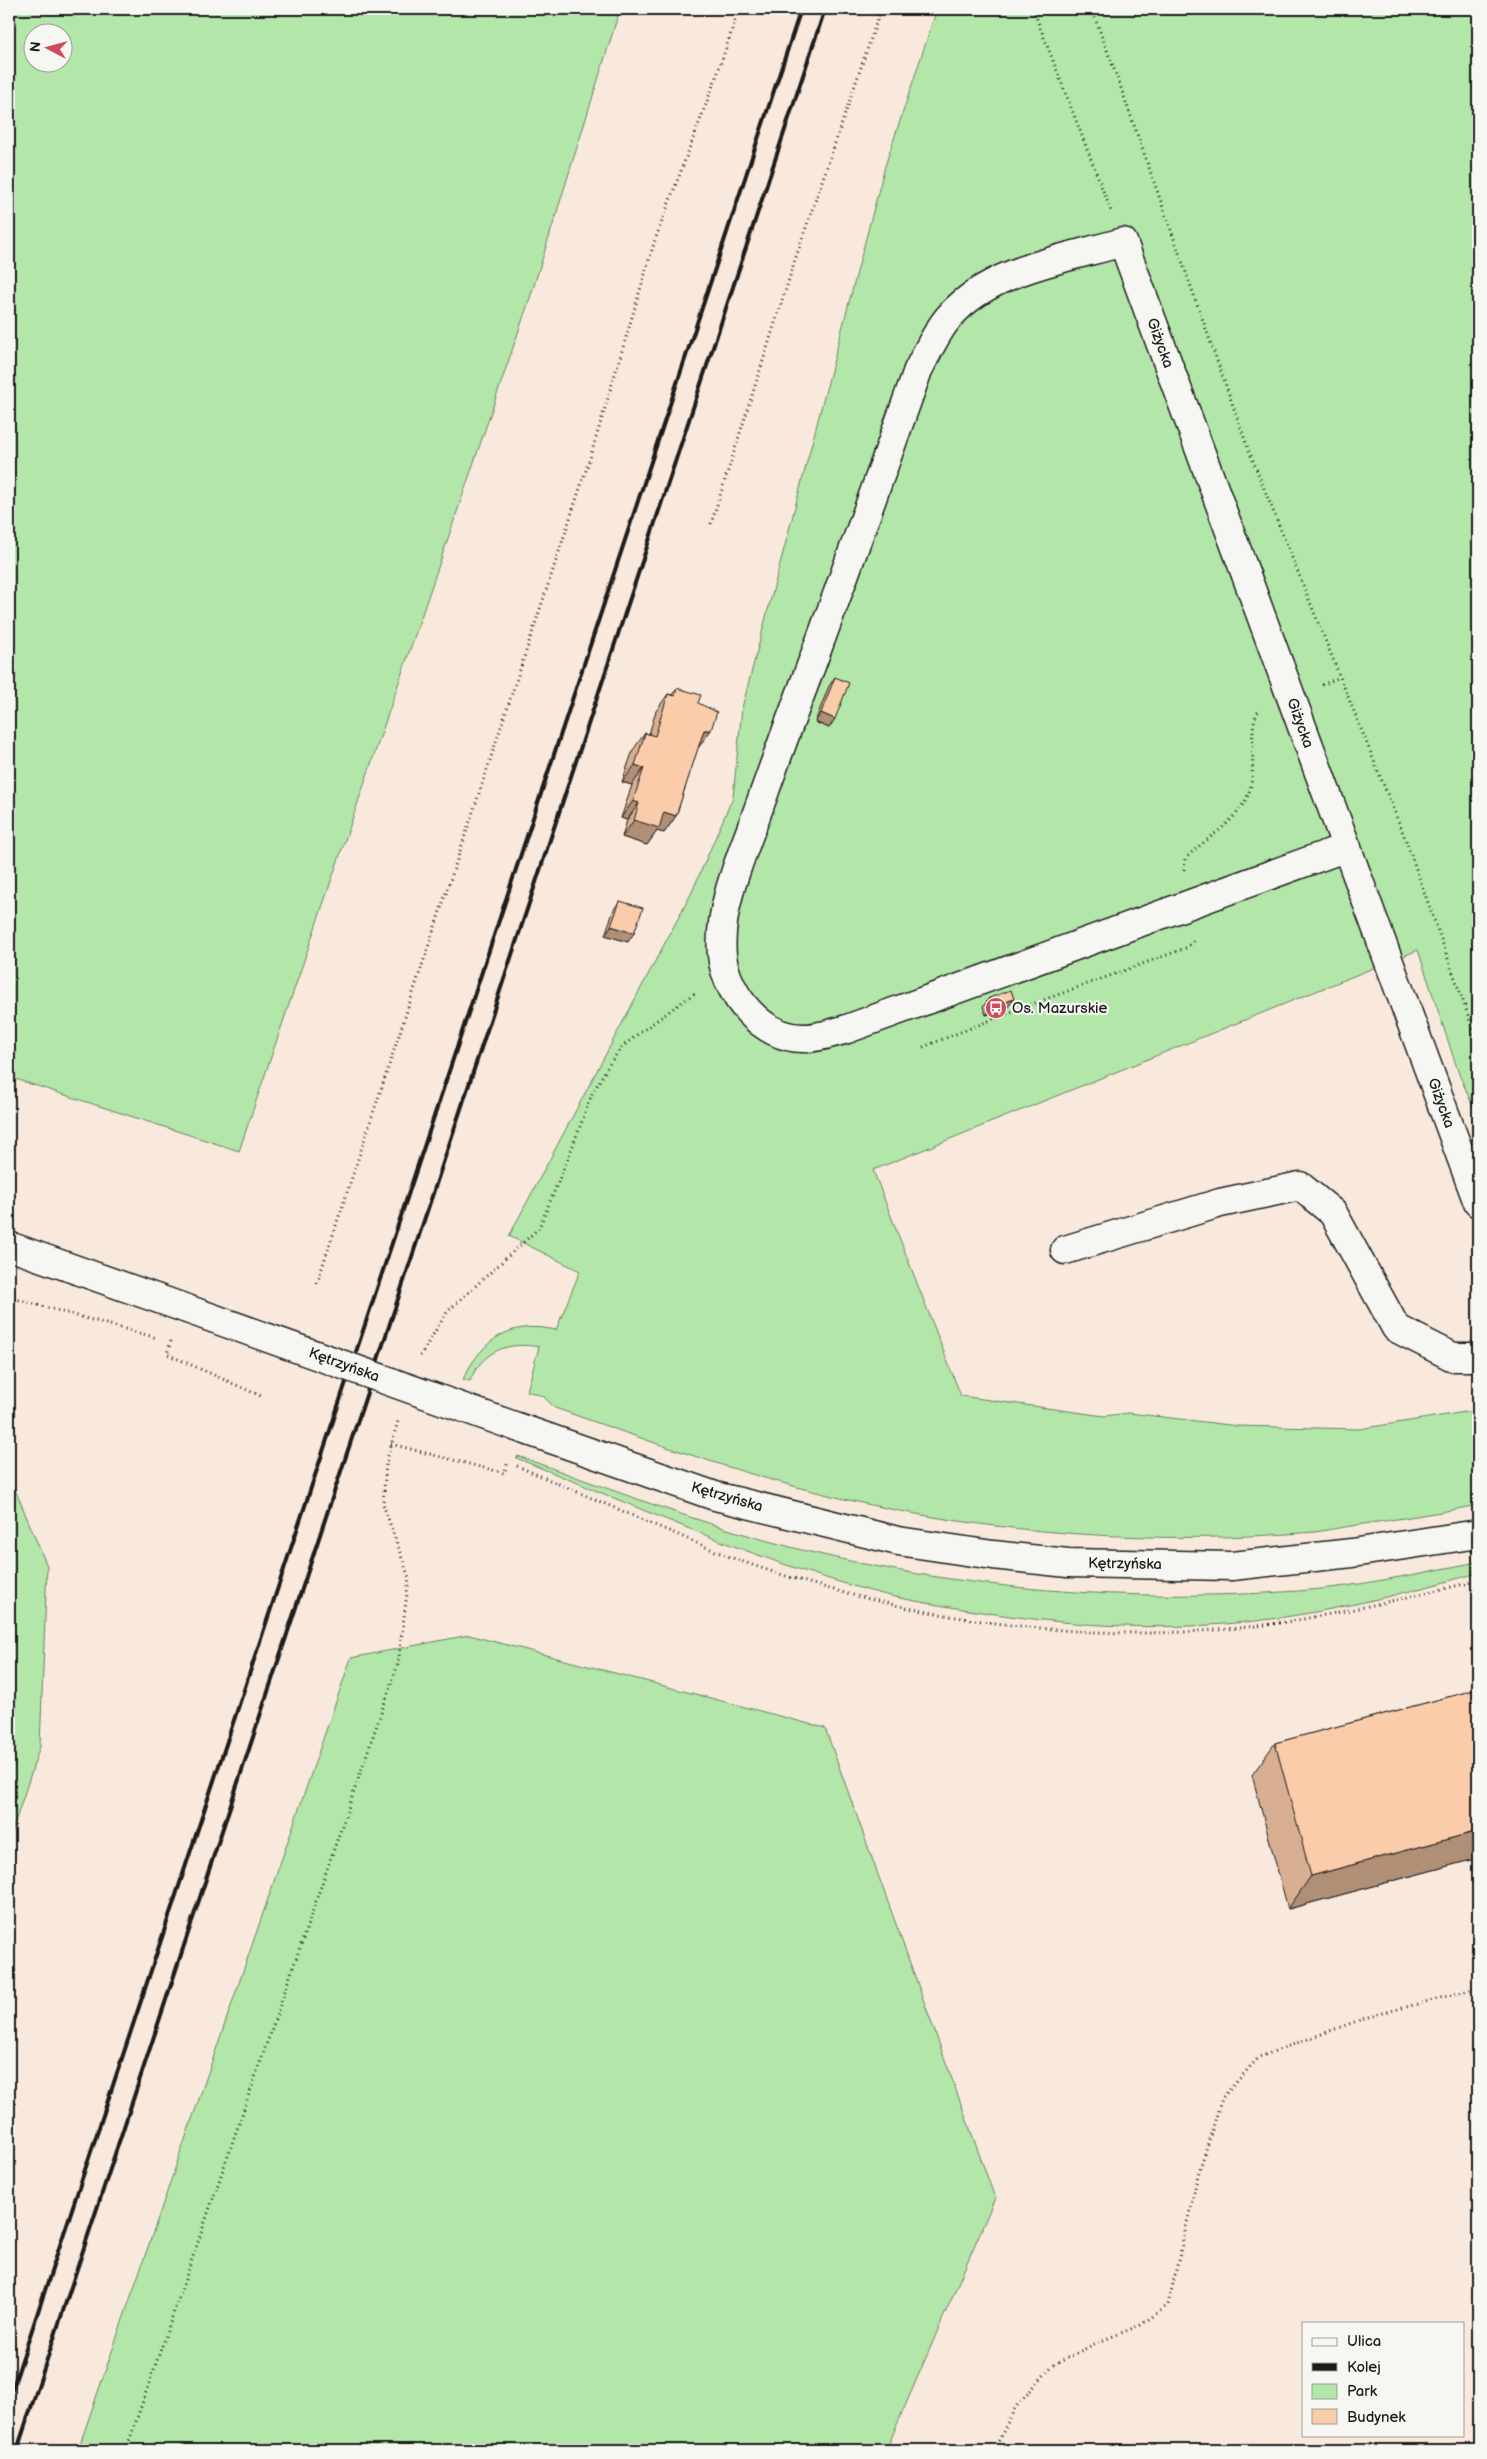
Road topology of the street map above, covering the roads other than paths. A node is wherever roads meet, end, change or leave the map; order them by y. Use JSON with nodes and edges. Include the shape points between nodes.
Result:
{"nodes":[{"id":1,"x":1347,"y":847,"type":"junction"},
{"id":2,"x":1478,"y":1204,"type":"edge"},
{"id":3,"x":9,"y":1246,"type":"edge"},
{"id":4,"x":1065,"y":1250,"type":"dead end"},
{"id":5,"x":1478,"y":1357,"type":"edge"},
{"id":6,"x":1478,"y":1534,"type":"edge"}],
"edges":[{"from":1,"to":1,"type":"street","name":"Giżycka","via":[[1123,242],[1018,273],[968,299],[948,317],[918,370],[729,896],[722,956],[730,985],[744,1006],[760,1022],[782,1035],[821,1036]]},
{"from":1,"to":2,"type":"street","name":"Giżycka"},
{"from":3,"to":6,"type":"street","name":"Kętrzyńska","bridge":true,"via":[[716,1496],[898,1541],[1068,1563],[1232,1566],[1352,1553]]},
{"from":4,"to":5,"type":"street","via":[[1220,1203],[1300,1186],[1333,1213],[1396,1328],[1453,1357]]}]}
